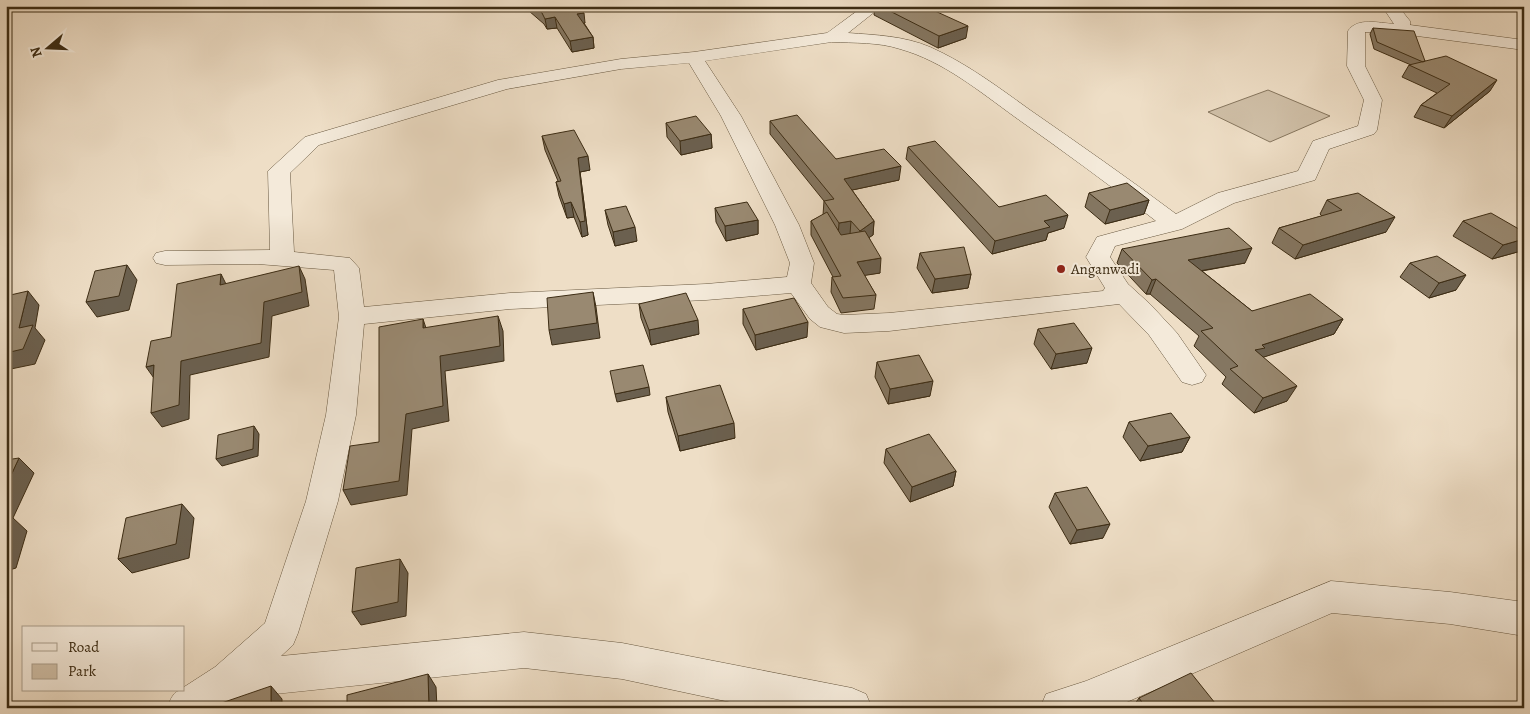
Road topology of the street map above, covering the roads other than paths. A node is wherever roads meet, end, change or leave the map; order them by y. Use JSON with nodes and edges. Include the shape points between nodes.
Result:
{"nodes":[{"id":1,"x":874,"y":6,"type":"edge"},
{"id":2,"x":1390,"y":6,"type":"edge"},
{"id":3,"x":1402,"y":29,"type":"junction"},
{"id":4,"x":832,"y":37,"type":"junction"},
{"id":5,"x":1524,"y":45,"type":"edge"},
{"id":6,"x":694,"y":57,"type":"junction"},
{"id":7,"x":1174,"y":224,"type":"junction"},
{"id":8,"x":166,"y":258,"type":"dead end"},
{"id":9,"x":282,"y":259,"type":"junction"},
{"id":10,"x":798,"y":284,"type":"junction"},
{"id":11,"x":1119,"y":290,"type":"junction"},
{"id":12,"x":352,"y":317,"type":"junction"},
{"id":13,"x":1192,"y":375,"type":"dead end"},
{"id":14,"x":1524,"y":619,"type":"edge"},
{"id":15,"x":230,"y":680,"type":"junction"},
{"id":16,"x":187,"y":708,"type":"edge"},
{"id":17,"x":852,"y":708,"type":"edge"},
{"id":18,"x":1060,"y":708,"type":"edge"}],
"edges":[{"from":1,"to":4,"type":"street"},
{"from":2,"to":3,"type":"street","via":[[1402,21]]},
{"from":3,"to":5,"type":"street"},
{"from":3,"to":7,"type":"street","via":[[1361,27],[1356,31],[1356,66],[1373,100],[1367,130],[1320,145],[1307,175],[1226,198]]},
{"from":4,"to":6,"type":"street"},
{"from":4,"to":7,"type":"street","via":[[903,44],[924,51],[967,74]]},
{"from":6,"to":9,"type":"street","via":[[621,64],[504,84],[312,141],[279,171]]},
{"from":6,"to":10,"type":"street","via":[[731,116],[787,225],[802,263]]},
{"from":7,"to":11,"type":"street","via":[[1105,242],[1098,258]]},
{"from":8,"to":9,"type":"street"},
{"from":9,"to":12,"type":"street","via":[[341,262],[348,268]]},
{"from":10,"to":11,"type":"street","via":[[819,313],[829,321],[844,324],[889,322],[1057,302],[1087,302],[1110,298]]},
{"from":10,"to":12,"type":"street","via":[[706,292],[510,301]]},
{"from":11,"to":13,"type":"street","via":[[1168,338]]},
{"from":12,"to":15,"type":"street","via":[[342,415],[322,500],[280,632]]},
{"from":14,"to":18,"type":"street","via":[[1450,608],[1332,597]]},
{"from":15,"to":16,"type":"street"},
{"from":15,"to":17,"type":"street","via":[[524,650],[622,662]]}]}
